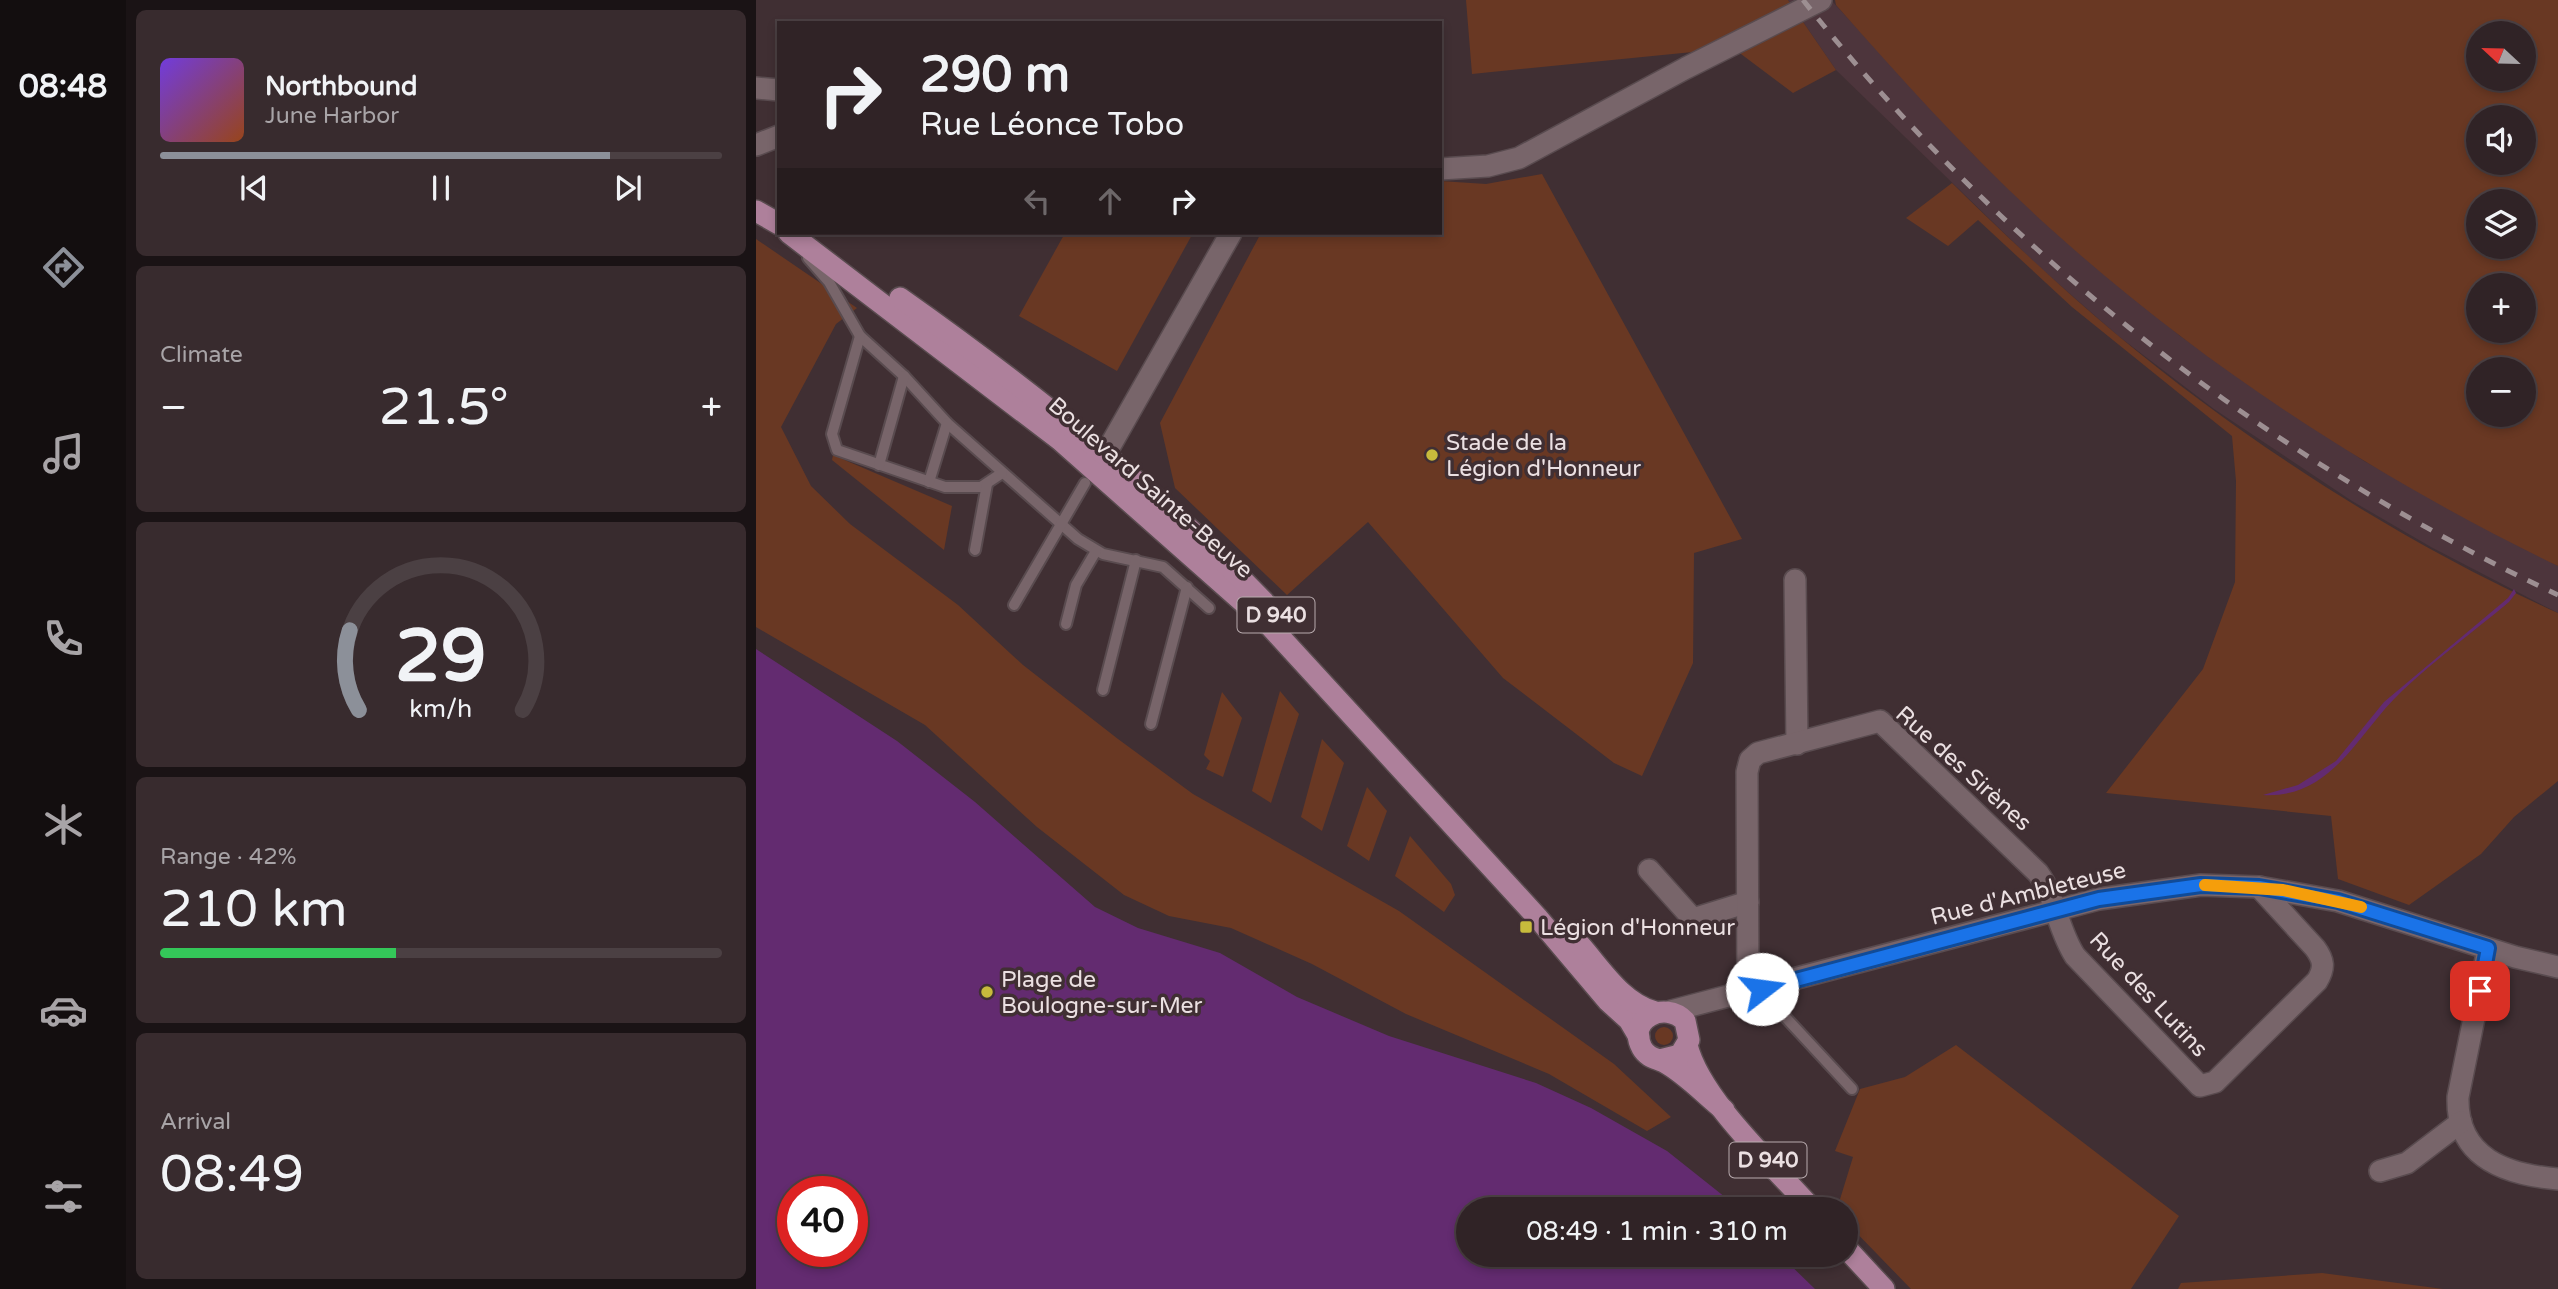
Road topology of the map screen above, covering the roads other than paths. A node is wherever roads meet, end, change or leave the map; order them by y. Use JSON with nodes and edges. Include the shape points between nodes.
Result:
{"nodes":[{"id":1,"x":1821,"y":0,"type":"edge"},
{"id":2,"x":756,"y":88,"type":"edge"},
{"id":3,"x":777,"y":90,"type":"edge"},
{"id":4,"x":777,"y":137,"type":"edge"},
{"id":5,"x":756,"y":145,"type":"edge"},
{"id":6,"x":1442,"y":169,"type":"edge"},
{"id":7,"x":787,"y":235,"type":"edge"},
{"id":8,"x":795,"y":235,"type":"edge"},
{"id":9,"x":1230,"y":235,"type":"edge"},
{"id":10,"x":859,"y":336,"type":"junction"},
{"id":11,"x":904,"y":376,"type":"junction"},
{"id":12,"x":947,"y":423,"type":"junction"},
{"id":13,"x":879,"y":465,"type":"junction"},
{"id":14,"x":1094,"y":468,"type":"junction"},
{"id":15,"x":1002,"y":473,"type":"junction"},
{"id":16,"x":929,"y":482,"type":"junction"},
{"id":17,"x":987,"y":484,"type":"junction"},
{"id":18,"x":1061,"y":524,"type":"junction"},
{"id":19,"x":975,"y":550,"type":"dead end"},
{"id":20,"x":1096,"y":551,"type":"junction"},
{"id":21,"x":1136,"y":560,"type":"junction"},
{"id":22,"x":1795,"y":580,"type":"dead end"},
{"id":23,"x":1187,"y":587,"type":"junction"},
{"id":24,"x":1014,"y":605,"type":"dead end"},
{"id":25,"x":1209,"y":608,"type":"dead end"},
{"id":26,"x":1066,"y":624,"type":"dead end"},
{"id":27,"x":1103,"y":690,"type":"dead end"},
{"id":28,"x":1151,"y":724,"type":"dead end"},
{"id":29,"x":1797,"y":744,"type":"junction"},
{"id":30,"x":1648,"y":870,"type":"dead end"},
{"id":31,"x":2259,"y":887,"type":"junction"},
{"id":32,"x":1748,"y":902,"type":"junction"},
{"id":33,"x":2056,"y":910,"type":"junction"},
{"id":34,"x":2488,"y":948,"type":"junction"},
{"id":35,"x":2558,"y":967,"type":"edge"},
{"id":36,"x":1758,"y":990,"type":"junction"},
{"id":37,"x":1717,"y":1001,"type":"junction"},
{"id":38,"x":1663,"y":1012,"type":"junction"},
{"id":39,"x":1639,"y":1037,"type":"junction"},
{"id":40,"x":1688,"y":1040,"type":"junction"},
{"id":41,"x":1660,"y":1060,"type":"junction"},
{"id":42,"x":1852,"y":1088,"type":"dead end"},
{"id":43,"x":1724,"y":1110,"type":"junction"},
{"id":44,"x":2461,"y":1122,"type":"junction"},
{"id":45,"x":2380,"y":1171,"type":"dead end"},
{"id":46,"x":2558,"y":1180,"type":"edge"},
{"id":47,"x":1801,"y":1197,"type":"edge"},
{"id":48,"x":1858,"y":1261,"type":"edge"},
{"id":49,"x":1884,"y":1289,"type":"edge"}],
"edges":[{"from":1,"to":6,"type":"street","via":[[1519,158],[1488,166]]},
{"from":2,"to":3,"type":"street"},
{"from":4,"to":5,"type":"street"},
{"from":7,"to":10,"type":"lane","via":[[829,282]]},
{"from":8,"to":14,"type":"main road","name":"Boulevard Sainte-Beuve","number":"D 940","via":[[867,275],[1010,378]]},
{"from":9,"to":14,"type":"street"},
{"from":10,"to":11,"type":"lane"},
{"from":10,"to":13,"type":"lane","via":[[832,440],[841,452]]},
{"from":11,"to":12,"type":"lane"},
{"from":11,"to":13,"type":"lane"},
{"from":12,"to":15,"type":"lane"},
{"from":12,"to":16,"type":"lane"},
{"from":13,"to":16,"type":"lane"},
{"from":14,"to":18,"type":"lane"},
{"from":14,"to":38,"type":"main road","name":"Boulevard Sainte-Beuve","number":"D 940","via":[[1206,545],[1289,627],[1625,996],[1639,1006]]},
{"from":14,"to":39,"type":"main road","name":"Boulevard Sainte-Beuve","number":"D 940","via":[[1281,637],[1629,1020]]},
{"from":15,"to":17,"type":"lane"},
{"from":15,"to":18,"type":"lane"},
{"from":16,"to":17,"type":"lane","via":[[961,488]]},
{"from":17,"to":19,"type":"lane"},
{"from":18,"to":20,"type":"lane"},
{"from":18,"to":24,"type":"lane"},
{"from":20,"to":21,"type":"lane"},
{"from":20,"to":26,"type":"lane","via":[[1076,585]]},
{"from":21,"to":23,"type":"lane","via":[[1163,567]]},
{"from":21,"to":27,"type":"lane"},
{"from":22,"to":29,"type":"street"},
{"from":23,"to":25,"type":"lane"},
{"from":23,"to":28,"type":"lane"},
{"from":29,"to":32,"type":"street","name":"Rue des Sirènes","via":[[1758,753],[1748,765]]},
{"from":29,"to":33,"type":"street","name":"Rue des Sirènes","via":[[1880,721],[2038,873]]},
{"from":30,"to":32,"type":"street","via":[[1693,919]]},
{"from":31,"to":33,"type":"street","name":"Rue d'Ambleteuse","via":[[2168,888]]},
{"from":31,"to":33,"type":"street","name":"Rue des Lutins","via":[[2315,948],[2323,959],[2322,970],[2317,981],[2215,1082],[2205,1086],[2195,1083],[2081,964],[2065,940]]},
{"from":31,"to":34,"type":"street","name":"Rue d'Ambleteuse","via":[[2359,906]]},
{"from":32,"to":36,"type":"street","name":"Rue des Sirènes"},
{"from":33,"to":36,"type":"street","name":"Rue d'Ambleteuse"},
{"from":34,"to":35,"type":"street","name":"Rue d'Ambleteuse"},
{"from":34,"to":44,"type":"street","via":[[2458,1097]]},
{"from":36,"to":37,"type":"street","name":"Rue d'Ambleteuse"},
{"from":36,"to":42,"type":"lane"},
{"from":37,"to":38,"type":"street","name":"Rue d'Ambleteuse"},
{"from":37,"to":40,"type":"street","via":[[1700,1016]]},
{"from":38,"to":39,"type":"main road","via":[[1642,1023]]},
{"from":38,"to":40,"type":"main road","via":[[1685,1021]]},
{"from":39,"to":41,"type":"main road","via":[[1645,1051]]},
{"from":40,"to":41,"type":"main road","via":[[1675,1058]]},
{"from":40,"to":43,"type":"main road","number":"D 940","via":[[1696,1070]]},
{"from":41,"to":43,"type":"main road","number":"D 940"},
{"from":43,"to":47,"type":"main road","number":"D 940"},
{"from":44,"to":45,"type":"street","via":[[2407,1163]]},
{"from":44,"to":46,"type":"street","via":[[2476,1149],[2501,1169]]},
{"from":48,"to":49,"type":"main road"}]}
